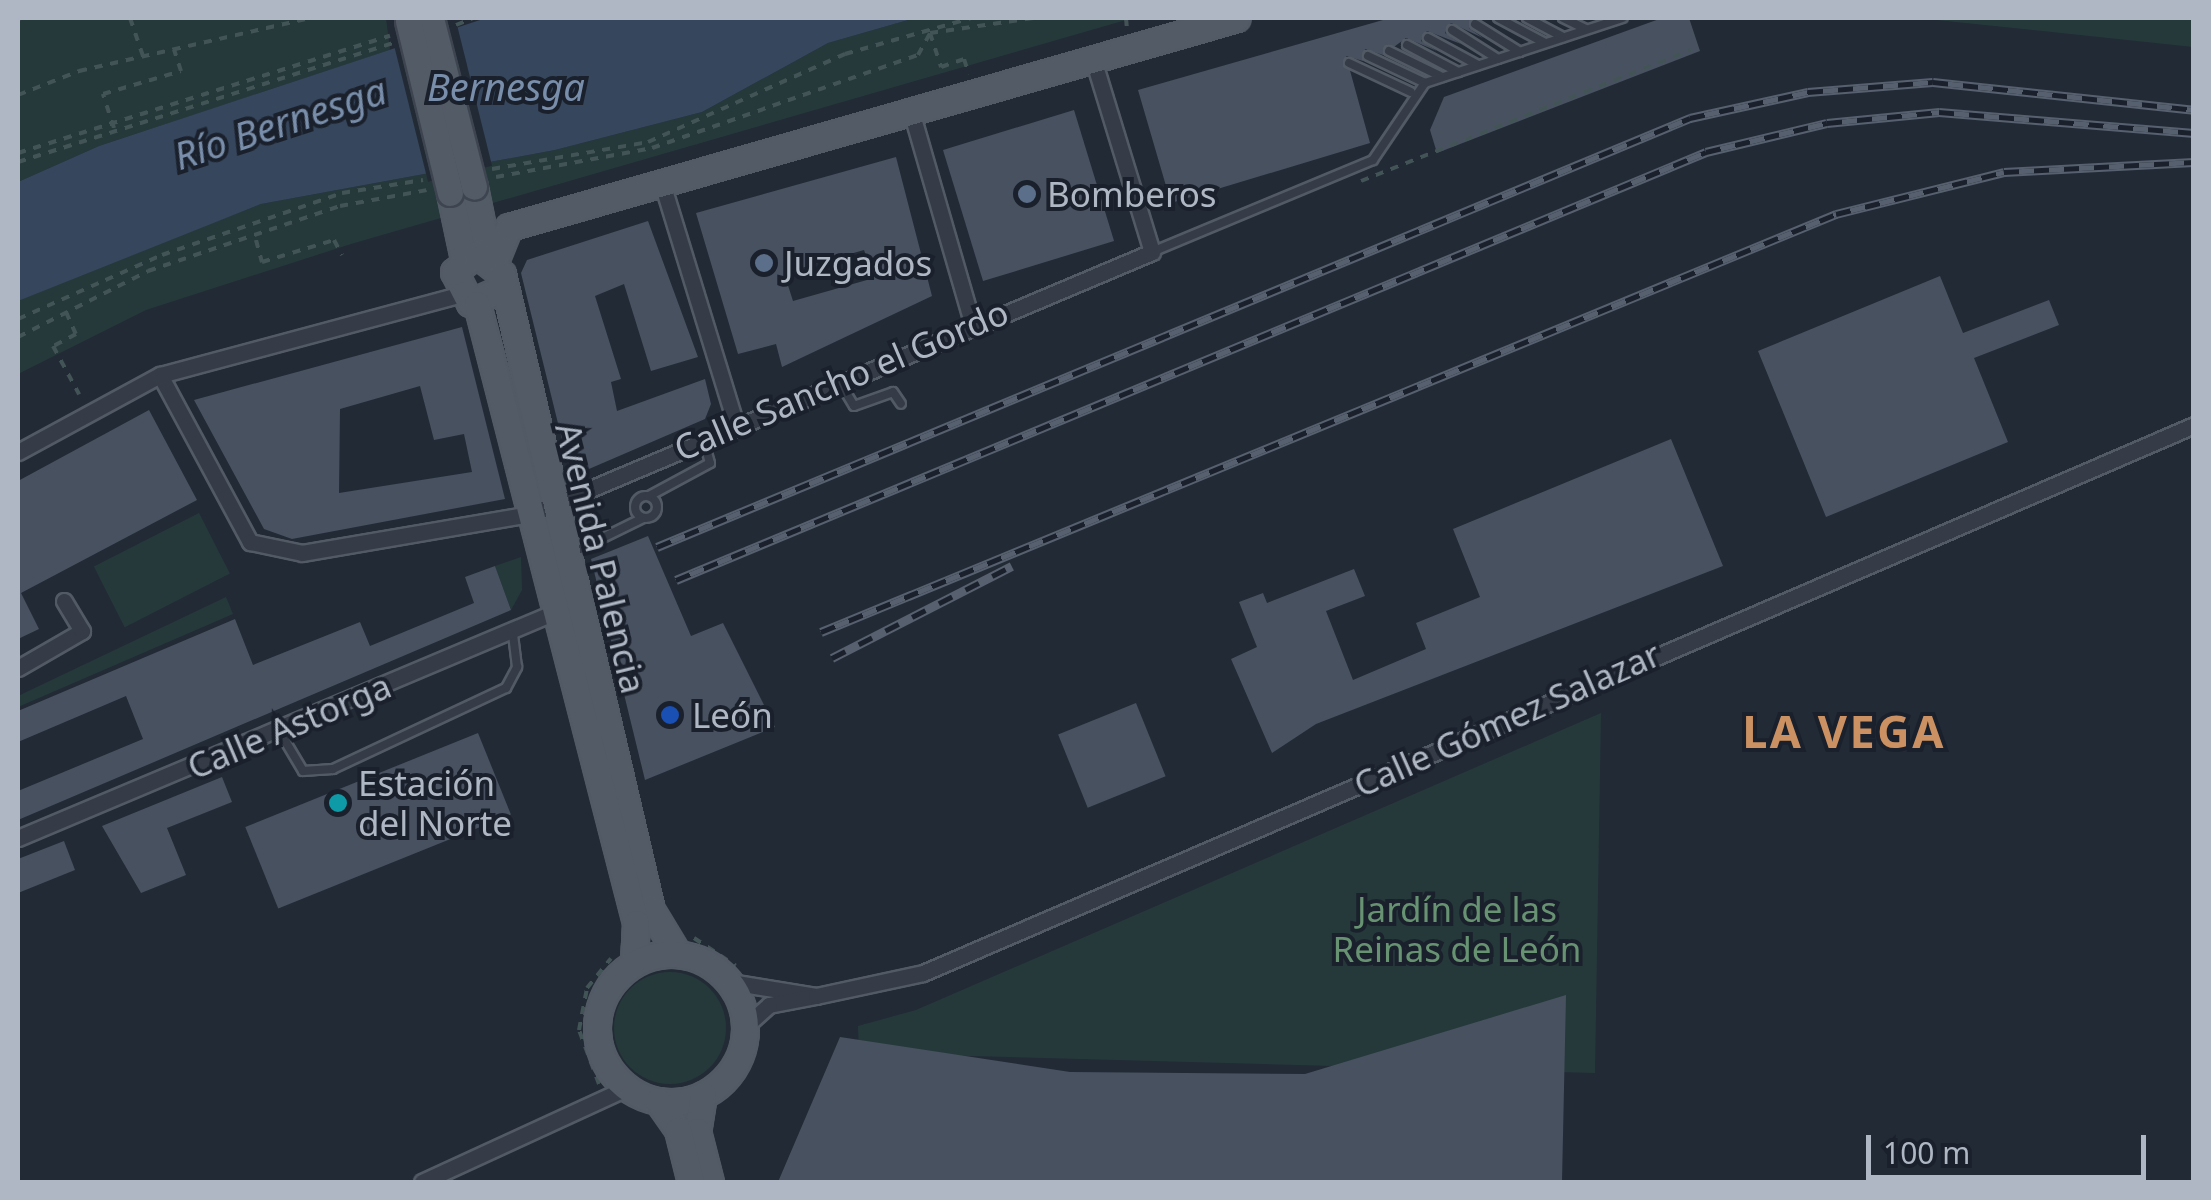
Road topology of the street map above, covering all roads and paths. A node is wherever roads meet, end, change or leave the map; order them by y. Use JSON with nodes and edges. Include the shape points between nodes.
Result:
{"nodes":[{"id":1,"x":130,"y":18,"type":"edge"},
{"id":2,"x":310,"y":18,"type":"edge"},
{"id":3,"x":472,"y":18,"type":"edge"},
{"id":4,"x":970,"y":18,"type":"edge"},
{"id":5,"x":1033,"y":18,"type":"edge"},
{"id":6,"x":1126,"y":18,"type":"edge"},
{"id":7,"x":1237,"y":18,"type":"edge"},
{"id":8,"x":1498,"y":18,"type":"edge"},
{"id":9,"x":1527,"y":18,"type":"edge"},
{"id":10,"x":1563,"y":18,"type":"edge"},
{"id":11,"x":1598,"y":18,"type":"edge"},
{"id":12,"x":1623,"y":18,"type":"edge"},
{"id":13,"x":1608,"y":22,"type":"junction"},
{"id":14,"x":1474,"y":24,"type":"dead end"},
{"id":15,"x":417,"y":26,"type":"edge"},
{"id":16,"x":1127,"y":29,"type":"dead end"},
{"id":17,"x":1452,"y":30,"type":"dead end"},
{"id":18,"x":1587,"y":30,"type":"junction"},
{"id":19,"x":930,"y":33,"type":"junction"},
{"id":20,"x":1563,"y":37,"type":"junction"},
{"id":21,"x":1428,"y":38,"type":"dead end"},
{"id":22,"x":1545,"y":43,"type":"junction"},
{"id":23,"x":1407,"y":45,"type":"dead end"},
{"id":24,"x":174,"y":49,"type":"junction"},
{"id":25,"x":1691,"y":50,"type":"dead end"},
{"id":26,"x":1389,"y":51,"type":"dead end"},
{"id":27,"x":1520,"y":52,"type":"junction"},
{"id":28,"x":144,"y":56,"type":"junction"},
{"id":29,"x":1368,"y":56,"type":"dead end"},
{"id":30,"x":1093,"y":58,"type":"junction"},
{"id":31,"x":1498,"y":59,"type":"junction"},
{"id":32,"x":1349,"y":63,"type":"dead end"},
{"id":33,"x":1478,"y":66,"type":"junction"},
{"id":34,"x":1458,"y":72,"type":"junction"},
{"id":35,"x":969,"y":75,"type":"dead end"},
{"id":36,"x":1442,"y":77,"type":"junction"},
{"id":37,"x":1424,"y":83,"type":"junction"},
{"id":38,"x":1410,"y":92,"type":"junction"},
{"id":39,"x":18,"y":95,"type":"edge"},
{"id":40,"x":911,"y":111,"type":"junction"},
{"id":41,"x":114,"y":127,"type":"junction"},
{"id":42,"x":116,"y":134,"type":"junction"},
{"id":43,"x":18,"y":154,"type":"edge"},
{"id":44,"x":18,"y":162,"type":"edge"},
{"id":45,"x":662,"y":183,"type":"junction"},
{"id":46,"x":461,"y":187,"type":"junction"},
{"id":47,"x":1341,"y":189,"type":"dead end"},
{"id":48,"x":509,"y":227,"type":"junction"},
{"id":49,"x":256,"y":240,"type":"junction"},
{"id":50,"x":1152,"y":252,"type":"junction"},
{"id":51,"x":342,"y":255,"type":"dead end"},
{"id":52,"x":482,"y":259,"type":"junction"},
{"id":53,"x":501,"y":289,"type":"junction"},
{"id":54,"x":468,"y":300,"type":"junction"},
{"id":55,"x":66,"y":312,"type":"junction"},
{"id":56,"x":18,"y":320,"type":"edge"},
{"id":57,"x":972,"y":323,"type":"junction"},
{"id":58,"x":18,"y":337,"type":"edge"},
{"id":59,"x":160,"y":375,"type":"junction"},
{"id":60,"x":839,"y":380,"type":"junction"},
{"id":61,"x":80,"y":394,"type":"dead end"},
{"id":62,"x":900,"y":404,"type":"dead end"},
{"id":63,"x":736,"y":425,"type":"junction"},
{"id":64,"x":2194,"y":425,"type":"edge"},
{"id":65,"x":703,"y":439,"type":"junction"},
{"id":66,"x":18,"y":452,"type":"edge"},
{"id":67,"x":650,"y":496,"type":"junction"},
{"id":68,"x":541,"y":509,"type":"junction"},
{"id":69,"x":642,"y":518,"type":"junction"},
{"id":70,"x":564,"y":559,"type":"junction"},
{"id":71,"x":64,"y":601,"type":"dead end"},
{"id":72,"x":567,"y":607,"type":"junction"},
{"id":73,"x":513,"y":633,"type":"junction"},
{"id":74,"x":18,"y":668,"type":"edge"},
{"id":75,"x":278,"y":730,"type":"junction"},
{"id":76,"x":18,"y":838,"type":"edge"},
{"id":77,"x":682,"y":945,"type":"junction"},
{"id":78,"x":626,"y":955,"type":"junction"},
{"id":79,"x":739,"y":982,"type":"junction"},
{"id":80,"x":816,"y":996,"type":"junction"},
{"id":81,"x":746,"y":1026,"type":"junction"},
{"id":82,"x":615,"y":1090,"type":"junction"},
{"id":83,"x":702,"y":1095,"type":"junction"},
{"id":84,"x":658,"y":1101,"type":"junction"},
{"id":85,"x":422,"y":1182,"type":"edge"},
{"id":86,"x":691,"y":1182,"type":"edge"},
{"id":87,"x":710,"y":1182,"type":"edge"}],
"edges":[{"from":1,"to":28,"type":"path"},
{"from":2,"to":24,"type":"path"},
{"from":3,"to":15,"type":"path"},
{"from":4,"to":46,"type":"path","via":[[845,54],[648,142]]},
{"from":5,"to":19,"type":"path"},
{"from":6,"to":16,"type":"path"},
{"from":7,"to":30,"type":"main road"},
{"from":8,"to":22,"type":"lane"},
{"from":9,"to":20,"type":"lane"},
{"from":10,"to":18,"type":"lane"},
{"from":11,"to":13,"type":"lane"},
{"from":12,"to":13,"type":"lane"},
{"from":13,"to":18,"type":"lane"},
{"from":14,"to":27,"type":"lane"},
{"from":15,"to":41,"type":"path"},
{"from":15,"to":42,"type":"path"},
{"from":15,"to":46,"type":"main road","name":"Avenida Palencia","bridge":true},
{"from":17,"to":31,"type":"lane"},
{"from":18,"to":20,"type":"lane"},
{"from":19,"to":35,"type":"path","via":[[941,66],[964,59]]},
{"from":19,"to":46,"type":"path","via":[[918,55],[652,148]]},
{"from":20,"to":22,"type":"lane"},
{"from":21,"to":33,"type":"lane"},
{"from":22,"to":27,"type":"lane"},
{"from":23,"to":34,"type":"lane"},
{"from":24,"to":28,"type":"path"},
{"from":24,"to":41,"type":"path","via":[[181,71],[103,94]]},
{"from":25,"to":47,"type":"path"},
{"from":26,"to":36,"type":"lane"},
{"from":27,"to":31,"type":"lane"},
{"from":28,"to":39,"type":"path"},
{"from":29,"to":37,"type":"lane"},
{"from":30,"to":40,"type":"main road"},
{"from":30,"to":50,"type":"street"},
{"from":31,"to":33,"type":"lane"},
{"from":32,"to":38,"type":"lane"},
{"from":33,"to":34,"type":"lane"},
{"from":34,"to":36,"type":"lane"},
{"from":36,"to":37,"type":"lane"},
{"from":37,"to":38,"type":"lane"},
{"from":38,"to":50,"type":"lane","via":[[1373,160]]},
{"from":40,"to":45,"type":"main road"},
{"from":40,"to":57,"type":"street"},
{"from":41,"to":42,"type":"path"},
{"from":41,"to":43,"type":"path"},
{"from":42,"to":44,"type":"path"},
{"from":45,"to":48,"type":"main road"},
{"from":45,"to":63,"type":"street"},
{"from":46,"to":48,"type":"main road"},
{"from":46,"to":49,"type":"path","via":[[340,206]]},
{"from":46,"to":52,"type":"main road","name":"Avenida Palencia"},
{"from":46,"to":56,"type":"path","via":[[342,194],[162,255]]},
{"from":48,"to":52,"type":"main road"},
{"from":49,"to":51,"type":"path","via":[[262,262],[334,240]]},
{"from":49,"to":55,"type":"path","via":[[148,271]]},
{"from":50,"to":57,"type":"street","name":"Calle Sancho el Gordo"},
{"from":52,"to":53,"type":"main road","name":"Avenida Palencia"},
{"from":52,"to":54,"type":"main road","name":"Avenida Palencia","via":[[453,280]]},
{"from":53,"to":54,"type":"main road"},
{"from":53,"to":68,"type":"main road","name":"Avenida Palencia"},
{"from":54,"to":59,"type":"street"},
{"from":54,"to":68,"type":"main road","name":"Avenida Palencia"},
{"from":55,"to":58,"type":"path"},
{"from":55,"to":61,"type":"path","via":[[76,334],[53,346]]},
{"from":57,"to":60,"type":"street","name":"Calle Sancho el Gordo"},
{"from":59,"to":66,"type":"street"},
{"from":59,"to":68,"type":"street","name":"Calle Sancho el Gordo","via":[[250,542],[302,553]]},
{"from":60,"to":62,"type":"lane","via":[[854,406],[893,392]]},
{"from":60,"to":63,"type":"street","name":"Calle Sancho el Gordo"},
{"from":63,"to":65,"type":"street","name":"Calle Sancho el Gordo"},
{"from":64,"to":80,"type":"street","name":"Calle Gómez Salazar","via":[[923,973]]},
{"from":65,"to":67,"type":"lane","via":[[710,463]]},
{"from":65,"to":68,"type":"street","name":"Calle Sancho el Gordo"},
{"from":67,"to":69,"type":"lane","via":[[635,505]]},
{"from":67,"to":69,"type":"lane","via":[[658,510]]},
{"from":68,"to":70,"type":"main road","name":"Avenida Palencia"},
{"from":68,"to":72,"type":"main road"},
{"from":69,"to":70,"type":"lane"},
{"from":70,"to":72,"type":"main road","name":"Avenida Palencia"},
{"from":71,"to":74,"type":"street","via":[[82,630]]},
{"from":72,"to":73,"type":"street","name":"Calle Astorga"},
{"from":72,"to":77,"type":"main road","name":"Avenida Palencia","via":[[652,910]]},
{"from":72,"to":78,"type":"main road","name":"Avenida Palencia","via":[[636,923]]},
{"from":73,"to":75,"type":"street","name":"Calle Astorga"},
{"from":73,"to":75,"type":"lane","via":[[518,667],[506,688],[334,769],[303,772]]},
{"from":75,"to":76,"type":"street","name":"Calle Astorga"},
{"from":77,"to":78,"type":"main road"},
{"from":77,"to":79,"type":"main road"},
{"from":77,"to":79,"type":"path","via":[[726,955]]},
{"from":78,"to":82,"type":"main road","via":[[597,1027]]},
{"from":78,"to":82,"type":"path","via":[[587,988],[580,1018],[581,1048]]},
{"from":79,"to":80,"type":"street","name":"Calle Gómez Salazar"},
{"from":79,"to":81,"type":"main road"},
{"from":80,"to":81,"type":"street","name":"Calle Gómez Salazar","via":[[769,1005]]},
{"from":81,"to":83,"type":"main road","via":[[734,1067]]},
{"from":82,"to":84,"type":"main road"},
{"from":82,"to":85,"type":"street","via":[[566,1123]]},
{"from":83,"to":84,"type":"main road"},
{"from":83,"to":87,"type":"main road","via":[[697,1131]]},
{"from":84,"to":86,"type":"main road","via":[[678,1130]]}]}
